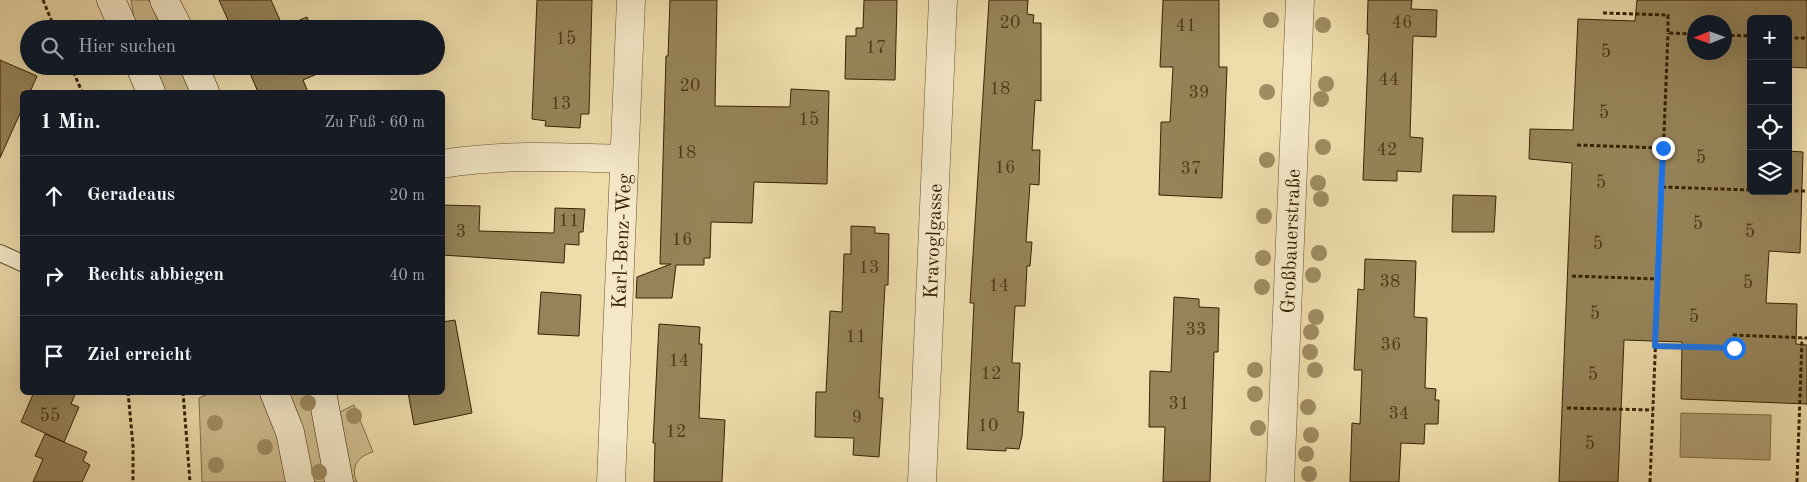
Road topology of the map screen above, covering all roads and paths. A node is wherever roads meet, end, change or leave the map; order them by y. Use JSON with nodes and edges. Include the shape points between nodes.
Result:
{"nodes":[{"id":1,"x":43,"y":0,"type":"edge"},
{"id":2,"x":111,"y":0,"type":"edge"},
{"id":3,"x":164,"y":0,"type":"edge"},
{"id":4,"x":631,"y":0,"type":"edge"},
{"id":5,"x":943,"y":0,"type":"edge"},
{"id":6,"x":1300,"y":0,"type":"edge"},
{"id":7,"x":1603,"y":13,"type":"dead end"},
{"id":8,"x":51,"y":20,"type":"edge"},
{"id":9,"x":120,"y":20,"type":"edge"},
{"id":10,"x":174,"y":20,"type":"edge"},
{"id":11,"x":1668,"y":33,"type":"junction"},
{"id":12,"x":1687,"y":34,"type":"edge"},
{"id":13,"x":1732,"y":35,"type":"edge"},
{"id":14,"x":1747,"y":36,"type":"edge"},
{"id":15,"x":1792,"y":38,"type":"edge"},
{"id":16,"x":1807,"y":38,"type":"edge"},
{"id":17,"x":75,"y":75,"type":"edge"},
{"id":18,"x":144,"y":75,"type":"edge"},
{"id":19,"x":198,"y":75,"type":"edge"},
{"id":20,"x":81,"y":90,"type":"edge"},
{"id":21,"x":150,"y":90,"type":"edge"},
{"id":22,"x":204,"y":90,"type":"edge"},
{"id":23,"x":1577,"y":145,"type":"dead end"},
{"id":24,"x":1663,"y":148,"type":"junction"},
{"id":25,"x":624,"y":159,"type":"junction"},
{"id":26,"x":445,"y":164,"type":"edge"},
{"id":27,"x":1662,"y":187,"type":"junction"},
{"id":28,"x":1747,"y":190,"type":"edge"},
{"id":29,"x":1792,"y":191,"type":"edge"},
{"id":30,"x":1807,"y":191,"type":"edge"},
{"id":31,"x":0,"y":253,"type":"edge"},
{"id":32,"x":20,"y":262,"type":"edge"},
{"id":33,"x":1572,"y":276,"type":"dead end"},
{"id":34,"x":1658,"y":280,"type":"junction"},
{"id":35,"x":1805,"y":338,"type":"edge"},
{"id":36,"x":1655,"y":346,"type":"junction"},
{"id":37,"x":128,"y":395,"type":"edge"},
{"id":38,"x":183,"y":395,"type":"edge"},
{"id":39,"x":275,"y":395,"type":"edge"},
{"id":40,"x":323,"y":395,"type":"edge"},
{"id":41,"x":1567,"y":408,"type":"dead end"},
{"id":42,"x":1653,"y":410,"type":"junction"},
{"id":43,"x":132,"y":482,"type":"edge"},
{"id":44,"x":190,"y":482,"type":"edge"},
{"id":45,"x":300,"y":482,"type":"edge"},
{"id":46,"x":340,"y":482,"type":"edge"},
{"id":47,"x":611,"y":482,"type":"edge"},
{"id":48,"x":922,"y":482,"type":"edge"},
{"id":49,"x":1280,"y":482,"type":"edge"},
{"id":50,"x":1650,"y":482,"type":"edge"},
{"id":51,"x":1797,"y":482,"type":"edge"}],
"edges":[{"from":1,"to":8,"type":"path"},
{"from":2,"to":9,"type":"street"},
{"from":3,"to":10,"type":"street"},
{"from":4,"to":25,"type":"street","name":"Karl-Benz-Weg"},
{"from":5,"to":48,"type":"street","name":"Kravoglgasse"},
{"from":6,"to":49,"type":"street","name":"Großbauerstraße"},
{"from":7,"to":11,"type":"path","via":[[1668,15]]},
{"from":11,"to":12,"type":"path"},
{"from":11,"to":24,"type":"path"},
{"from":13,"to":14,"type":"path"},
{"from":15,"to":16,"type":"path"},
{"from":17,"to":20,"type":"path"},
{"from":18,"to":21,"type":"street"},
{"from":19,"to":22,"type":"street"},
{"from":23,"to":24,"type":"path"},
{"from":24,"to":27,"type":"path"},
{"from":25,"to":26,"type":"street","via":[[530,156]]},
{"from":25,"to":47,"type":"street","name":"Karl-Benz-Weg"},
{"from":27,"to":28,"type":"path"},
{"from":27,"to":34,"type":"path"},
{"from":29,"to":30,"type":"path"},
{"from":31,"to":32,"type":"lane"},
{"from":33,"to":34,"type":"path"},
{"from":34,"to":36,"type":"path"},
{"from":35,"to":36,"type":"path","via":[[1734,335],[1734,348]]},
{"from":35,"to":51,"type":"path"},
{"from":36,"to":42,"type":"path"},
{"from":37,"to":43,"type":"path","via":[[133,446]]},
{"from":38,"to":44,"type":"path"},
{"from":39,"to":45,"type":"street","via":[[290,432]]},
{"from":40,"to":46,"type":"street"},
{"from":41,"to":42,"type":"path"},
{"from":42,"to":50,"type":"path"}]}
